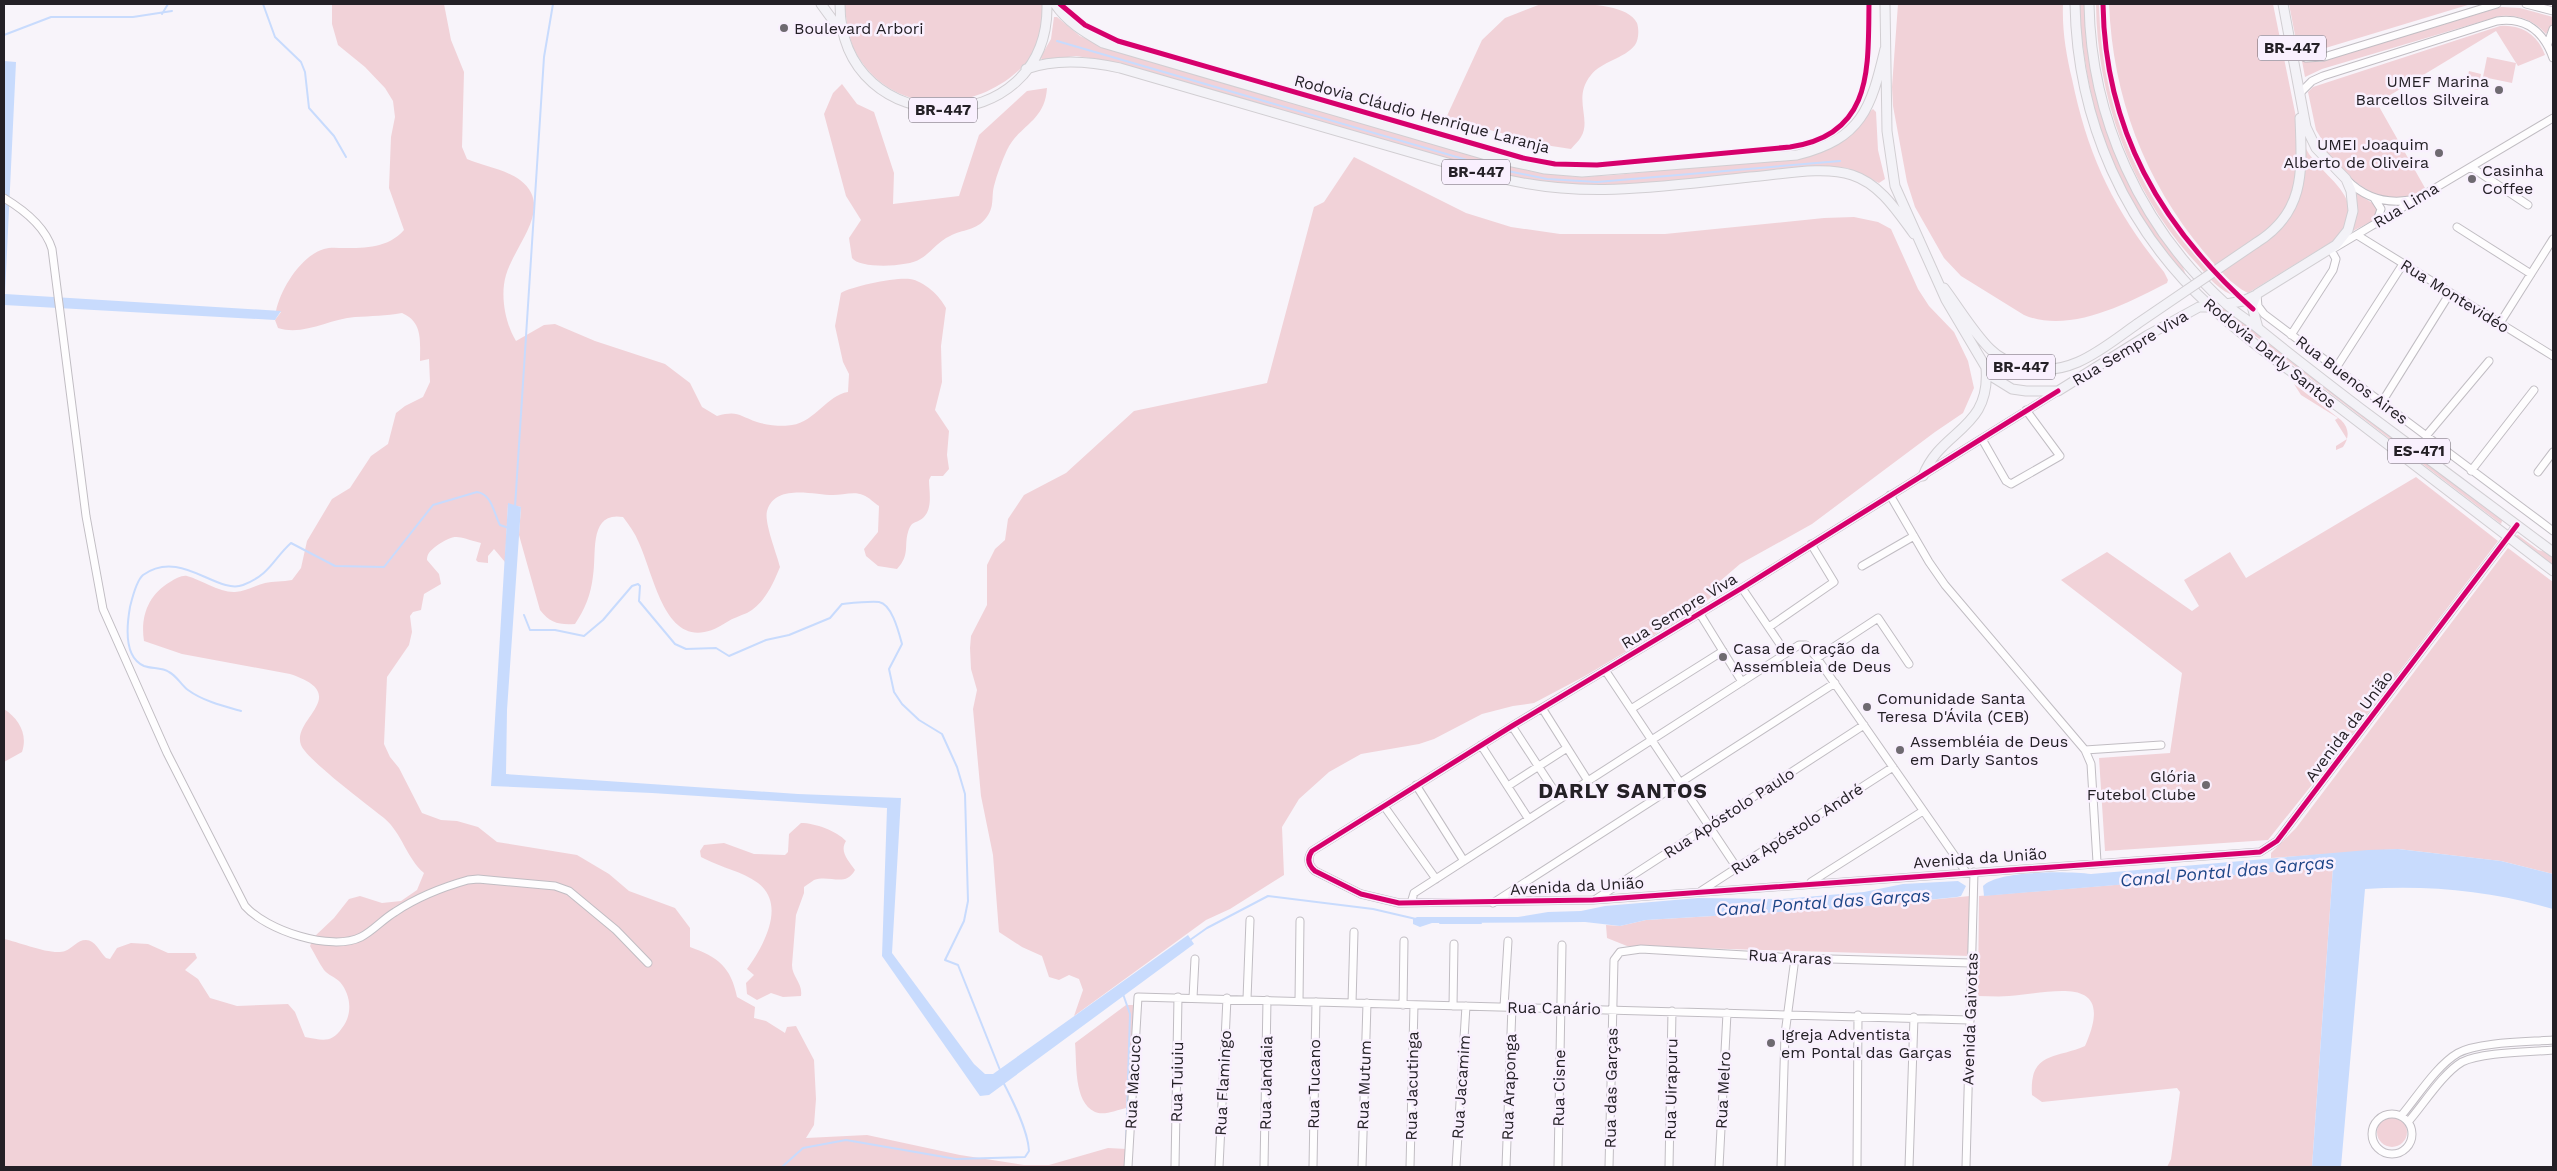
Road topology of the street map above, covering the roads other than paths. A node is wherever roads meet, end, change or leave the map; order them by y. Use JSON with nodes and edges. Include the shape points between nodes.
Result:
{"nodes":[{"id":1,"x":822,"y":4,"type":"edge"},
{"id":2,"x":840,"y":4,"type":"edge"},
{"id":3,"x":1047,"y":4,"type":"edge"},
{"id":4,"x":1055,"y":4,"type":"edge"},
{"id":5,"x":1885,"y":4,"type":"edge"},
{"id":6,"x":2075,"y":4,"type":"edge"},
{"id":7,"x":2089,"y":4,"type":"edge"},
{"id":8,"x":2284,"y":4,"type":"edge"},
{"id":9,"x":2497,"y":4,"type":"edge"},
{"id":10,"x":2526,"y":4,"type":"edge"},
{"id":11,"x":2553,"y":12,"type":"edge"},
{"id":12,"x":2553,"y":29,"type":"edge"},
{"id":13,"x":845,"y":41,"type":"junction"},
{"id":14,"x":2548,"y":43,"type":"junction"},
{"id":15,"x":1884,"y":49,"type":"junction"},
{"id":16,"x":2292,"y":52,"type":"junction"},
{"id":17,"x":2553,"y":58,"type":"edge"},
{"id":18,"x":1026,"y":69,"type":"junction"},
{"id":19,"x":2300,"y":93,"type":"junction"},
{"id":20,"x":2553,"y":118,"type":"edge"},
{"id":21,"x":2471,"y":167,"type":"junction"},
{"id":22,"x":2346,"y":179,"type":"junction"},
{"id":23,"x":2372,"y":197,"type":"junction"},
{"id":24,"x":4,"y":198,"type":"edge"},
{"id":25,"x":2415,"y":199,"type":"junction"},
{"id":26,"x":2528,"y":206,"type":"dead end"},
{"id":27,"x":2376,"y":224,"type":"junction"},
{"id":28,"x":2457,"y":227,"type":"dead end"},
{"id":29,"x":1914,"y":234,"type":"junction"},
{"id":30,"x":2357,"y":235,"type":"junction"},
{"id":31,"x":2553,"y":240,"type":"edge"},
{"id":32,"x":2331,"y":250,"type":"junction"},
{"id":33,"x":2403,"y":264,"type":"junction"},
{"id":34,"x":1933,"y":274,"type":"junction"},
{"id":35,"x":2531,"y":274,"type":"junction"},
{"id":36,"x":2258,"y":293,"type":"junction"},
{"id":37,"x":2450,"y":293,"type":"junction"},
{"id":38,"x":2226,"y":304,"type":"junction"},
{"id":39,"x":2210,"y":306,"type":"junction"},
{"id":40,"x":2500,"y":323,"type":"junction"},
{"id":41,"x":2258,"y":328,"type":"junction"},
{"id":42,"x":2291,"y":335,"type":"junction"},
{"id":43,"x":2553,"y":356,"type":"edge"},
{"id":44,"x":2489,"y":361,"type":"dead end"},
{"id":45,"x":1986,"y":368,"type":"junction"},
{"id":46,"x":2336,"y":368,"type":"junction"},
{"id":47,"x":2534,"y":390,"type":"dead end"},
{"id":48,"x":2058,"y":391,"type":"junction"},
{"id":49,"x":2382,"y":402,"type":"junction"},
{"id":50,"x":2026,"y":410,"type":"junction"},
{"id":51,"x":2426,"y":436,"type":"junction"},
{"id":52,"x":1982,"y":439,"type":"junction"},
{"id":53,"x":2553,"y":452,"type":"edge"},
{"id":54,"x":2471,"y":471,"type":"junction"},
{"id":55,"x":2538,"y":472,"type":"dead end"},
{"id":56,"x":1923,"y":476,"type":"junction"},
{"id":57,"x":1890,"y":495,"type":"junction"},
{"id":58,"x":2517,"y":525,"type":"junction"},
{"id":59,"x":2553,"y":531,"type":"edge"},
{"id":60,"x":1914,"y":536,"type":"junction"},
{"id":61,"x":2508,"y":537,"type":"junction"},
{"id":62,"x":1811,"y":544,"type":"junction"},
{"id":63,"x":2553,"y":552,"type":"edge"},
{"id":64,"x":1862,"y":566,"type":"dead end"},
{"id":65,"x":2553,"y":571,"type":"edge"},
{"id":66,"x":1742,"y":588,"type":"junction"},
{"id":67,"x":1700,"y":614,"type":"junction"},
{"id":68,"x":1769,"y":627,"type":"junction"},
{"id":69,"x":1723,"y":651,"type":"junction"},
{"id":70,"x":1786,"y":653,"type":"junction"},
{"id":71,"x":1817,"y":658,"type":"junction"},
{"id":72,"x":1909,"y":664,"type":"dead end"},
{"id":73,"x":1606,"y":670,"type":"junction"},
{"id":74,"x":1742,"y":682,"type":"junction"},
{"id":75,"x":1835,"y":683,"type":"junction"},
{"id":76,"x":1542,"y":708,"type":"junction"},
{"id":77,"x":1631,"y":709,"type":"junction"},
{"id":78,"x":1864,"y":725,"type":"junction"},
{"id":79,"x":1512,"y":726,"type":"junction"},
{"id":80,"x":1651,"y":740,"type":"junction"},
{"id":81,"x":1481,"y":745,"type":"junction"},
{"id":82,"x":2160,"y":745,"type":"dead end"},
{"id":83,"x":1567,"y":748,"type":"junction"},
{"id":84,"x":2086,"y":750,"type":"junction"},
{"id":85,"x":1538,"y":767,"type":"junction"},
{"id":86,"x":1893,"y":767,"type":"junction"},
{"id":87,"x":1588,"y":781,"type":"junction"},
{"id":88,"x":1680,"y":783,"type":"junction"},
{"id":89,"x":1416,"y":785,"type":"junction"},
{"id":90,"x":1508,"y":786,"type":"junction"},
{"id":91,"x":1559,"y":798,"type":"junction"},
{"id":92,"x":1384,"y":806,"type":"junction"},
{"id":93,"x":1923,"y":810,"type":"junction"},
{"id":94,"x":1528,"y":818,"type":"junction"},
{"id":95,"x":1708,"y":826,"type":"junction"},
{"id":96,"x":1312,"y":851,"type":"joint"},
{"id":97,"x":1464,"y":861,"type":"junction"},
{"id":98,"x":2097,"y":862,"type":"junction"},
{"id":99,"x":1736,"y":868,"type":"junction"},
{"id":100,"x":1966,"y":872,"type":"junction"},
{"id":101,"x":1974,"y":872,"type":"junction"},
{"id":102,"x":1436,"y":879,"type":"junction"},
{"id":103,"x":1809,"y":884,"type":"junction"},
{"id":104,"x":1701,"y":892,"type":"junction"},
{"id":105,"x":1593,"y":900,"type":"junction"},
{"id":106,"x":1412,"y":903,"type":"junction"},
{"id":107,"x":1492,"y":903,"type":"junction"},
{"id":108,"x":1250,"y":920,"type":"dead end"},
{"id":109,"x":1300,"y":921,"type":"dead end"},
{"id":110,"x":1354,"y":932,"type":"dead end"},
{"id":111,"x":1404,"y":941,"type":"dead end"},
{"id":112,"x":1508,"y":941,"type":"dead end"},
{"id":113,"x":1454,"y":944,"type":"dead end"},
{"id":114,"x":1562,"y":945,"type":"dead end"},
{"id":115,"x":1795,"y":958,"type":"junction"},
{"id":116,"x":1195,"y":959,"type":"dead end"},
{"id":117,"x":1614,"y":960,"type":"joint"},
{"id":118,"x":648,"y":963,"type":"dead end"},
{"id":119,"x":1971,"y":963,"type":"junction"},
{"id":120,"x":1138,"y":997,"type":"joint"},
{"id":121,"x":1178,"y":997,"type":"junction"},
{"id":122,"x":1193,"y":998,"type":"junction"},
{"id":123,"x":1227,"y":998,"type":"junction"},
{"id":124,"x":1247,"y":999,"type":"junction"},
{"id":125,"x":1267,"y":1000,"type":"junction"},
{"id":126,"x":1299,"y":1001,"type":"junction"},
{"id":127,"x":1316,"y":1002,"type":"junction"},
{"id":128,"x":1352,"y":1003,"type":"junction"},
{"id":129,"x":1367,"y":1003,"type":"junction"},
{"id":130,"x":1403,"y":1005,"type":"junction"},
{"id":131,"x":1414,"y":1005,"type":"junction"},
{"id":132,"x":1453,"y":1006,"type":"junction"},
{"id":133,"x":1466,"y":1006,"type":"junction"},
{"id":134,"x":1508,"y":1007,"type":"junction"},
{"id":135,"x":1560,"y":1008,"type":"junction"},
{"id":136,"x":1613,"y":1009,"type":"junction"},
{"id":137,"x":1672,"y":1011,"type":"junction"},
{"id":138,"x":1727,"y":1012,"type":"junction"},
{"id":139,"x":1788,"y":1014,"type":"junction"},
{"id":140,"x":1858,"y":1015,"type":"junction"},
{"id":141,"x":1914,"y":1017,"type":"junction"},
{"id":142,"x":1970,"y":1020,"type":"junction"},
{"id":143,"x":2553,"y":1040,"type":"edge"},
{"id":144,"x":2553,"y":1050,"type":"edge"},
{"id":145,"x":2401,"y":1116,"type":"junction"},
{"id":146,"x":2408,"y":1122,"type":"junction"},
{"id":147,"x":1128,"y":1167,"type":"edge"},
{"id":148,"x":1175,"y":1167,"type":"edge"},
{"id":149,"x":1219,"y":1167,"type":"edge"},
{"id":150,"x":1264,"y":1167,"type":"edge"},
{"id":151,"x":1313,"y":1167,"type":"edge"},
{"id":152,"x":1362,"y":1167,"type":"edge"},
{"id":153,"x":1410,"y":1167,"type":"edge"},
{"id":154,"x":1456,"y":1167,"type":"edge"},
{"id":155,"x":1506,"y":1167,"type":"edge"},
{"id":156,"x":1558,"y":1167,"type":"edge"},
{"id":157,"x":1609,"y":1167,"type":"edge"},
{"id":158,"x":1669,"y":1167,"type":"edge"},
{"id":159,"x":1719,"y":1167,"type":"edge"},
{"id":160,"x":1781,"y":1167,"type":"edge"},
{"id":161,"x":1857,"y":1167,"type":"edge"},
{"id":162,"x":1909,"y":1167,"type":"edge"},
{"id":163,"x":1966,"y":1167,"type":"edge"}],
"edges":[{"from":1,"to":13,"type":"main road","number":"BR-447"},
{"from":2,"to":13,"type":"main road","number":"BR-447"},
{"from":3,"to":18,"type":"main road","number":"BR-447","via":[[1043,36]]},
{"from":4,"to":15,"type":"main road","name":"Rodovia Cláudio Henrique Laranja","number":"BR-447","via":[[1063,16],[1103,43],[1503,160],[1565,171],[1646,168],[1813,151],[1850,129],[1868,109]]},
{"from":5,"to":15,"type":"main road","number":"BR-447"},
{"from":6,"to":39,"type":"main road","name":"Rodovia Darly Santos","number":"ES-471","via":[[2083,84],[2108,163],[2148,235],[2178,274]]},
{"from":7,"to":38,"type":"main road","name":"Rodovia Darly Santos","number":"ES-471","via":[[2097,81],[2124,165],[2142,200],[2169,240]]},
{"from":8,"to":16,"type":"main road","number":"BR-447"},
{"from":9,"to":16,"type":"street","via":[[2324,57],[2306,58]]},
{"from":10,"to":11,"type":"street"},
{"from":12,"to":14,"type":"street"},
{"from":13,"to":18,"type":"main road","number":"BR-447","via":[[859,68],[880,89],[897,100],[926,109],[956,110],[986,102],[1006,89]]},
{"from":14,"to":17,"type":"street"},
{"from":14,"to":19,"type":"street","via":[[2540,33],[2524,23],[2497,21],[2323,76],[2312,81]]},
{"from":15,"to":29,"type":"main road","number":"BR-447","via":[[1892,172]]},
{"from":16,"to":19,"type":"main road","number":"BR-447"},
{"from":18,"to":29,"type":"main road","number":"BR-447","via":[[1046,63],[1096,62],[1540,188],[1606,190],[1805,172],[1840,172],[1878,189]]},
{"from":19,"to":22,"type":"main road","via":[[2306,127],[2313,142]]},
{"from":19,"to":34,"type":"main road","number":"BR-447","bridge":true,"via":[[2302,165],[2299,189],[2284,220],[2271,233],[2080,363],[2055,370],[2029,369],[2012,363],[1990,349]]},
{"from":20,"to":21,"type":"street","name":"Rua Lima"},
{"from":21,"to":25,"type":"street","name":"Rua Lima"},
{"from":21,"to":26,"type":"street"},
{"from":22,"to":23,"type":"street"},
{"from":22,"to":32,"type":"main road","via":[[2353,198],[2352,218],[2344,236]]},
{"from":23,"to":25,"type":"street","via":[[2394,201]]},
{"from":23,"to":27,"type":"street","via":[[2381,210]]},
{"from":24,"to":118,"type":"street","via":[[47,235],[52,249],[86,516],[103,609],[167,753],[238,896],[252,915],[279,930],[340,942],[361,937],[405,906],[468,880],[555,886],[583,901]]},
{"from":25,"to":27,"type":"street","name":"Rua Lima"},
{"from":27,"to":30,"type":"street","name":"Rua Lima"},
{"from":28,"to":35,"type":"street"},
{"from":29,"to":34,"type":"main road","number":"BR-447"},
{"from":30,"to":32,"type":"street","name":"Rua Lima"},
{"from":30,"to":33,"type":"street","name":"Rua Montevidéo"},
{"from":31,"to":35,"type":"street"},
{"from":32,"to":36,"type":"main road","name":"Rua Lima"},
{"from":32,"to":42,"type":"street","via":[[2336,259],[2333,270]]},
{"from":33,"to":37,"type":"street","name":"Rua Montevidéo"},
{"from":33,"to":46,"type":"street"},
{"from":34,"to":45,"type":"main road","number":"BR-447"},
{"from":35,"to":40,"type":"street"},
{"from":36,"to":38,"type":"main road","name":"Rua Lima","via":[[2243,301]]},
{"from":36,"to":41,"type":"main road","via":[[2252,309]]},
{"from":36,"to":42,"type":"street","name":"Rua Buenos Aires","via":[[2257,303],[2261,312]]},
{"from":37,"to":40,"type":"street","name":"Rua Montevidéo"},
{"from":37,"to":49,"type":"street"},
{"from":38,"to":41,"type":"main road","name":"Rodovia Darly Santos","number":"ES-471"},
{"from":39,"to":48,"type":"main road","name":"Rua Sempre Viva","number":"BR-447","via":[[2199,307],[2148,335]]},
{"from":39,"to":61,"type":"main road","name":"Rodovia Darly Santos","number":"ES-471","via":[[2278,362]]},
{"from":40,"to":43,"type":"street","name":"Rua Montevidéo"},
{"from":41,"to":58,"type":"main road","name":"Rodovia Darly Santos","number":"ES-471"},
{"from":42,"to":46,"type":"street","name":"Rua Buenos Aires"},
{"from":44,"to":51,"type":"street"},
{"from":45,"to":48,"type":"main road","number":"BR-447","via":[[1991,376],[2012,388]]},
{"from":45,"to":56,"type":"main road","via":[[1986,391],[1982,404],[1968,425],[1932,456]]},
{"from":46,"to":49,"type":"street","name":"Rua Buenos Aires"},
{"from":47,"to":54,"type":"street"},
{"from":48,"to":50,"type":"street","name":"Rua Sempre Viva"},
{"from":49,"to":51,"type":"street","name":"Rua Buenos Aires"},
{"from":50,"to":52,"type":"street","name":"Rua Sempre Viva"},
{"from":50,"to":52,"type":"street","via":[[2060,456],[2046,466],[2011,484],[2006,481]]},
{"from":51,"to":54,"type":"street","name":"Rua Buenos Aires"},
{"from":52,"to":56,"type":"street","name":"Rua Sempre Viva"},
{"from":53,"to":55,"type":"street"},
{"from":54,"to":59,"type":"street","name":"Rua Buenos Aires"},
{"from":56,"to":57,"type":"street","name":"Rua Sempre Viva"},
{"from":57,"to":60,"type":"street"},
{"from":57,"to":62,"type":"street","name":"Rua Sempre Viva"},
{"from":58,"to":61,"type":"street","name":"Avenida da União"},
{"from":58,"to":63,"type":"main road","name":"Rodovia Darly Santos","number":"ES-471"},
{"from":60,"to":64,"type":"street"},
{"from":60,"to":84,"type":"street","via":[[1945,585]]},
{"from":61,"to":65,"type":"main road","name":"Rodovia Darly Santos","number":"ES-471"},
{"from":61,"to":98,"type":"street","name":"Avenida da União","via":[[2273,845],[2255,852]]},
{"from":62,"to":66,"type":"street","name":"Rua Sempre Viva"},
{"from":62,"to":68,"type":"street","via":[[1834,582]]},
{"from":66,"to":67,"type":"street","name":"Rua Sempre Viva"},
{"from":66,"to":68,"type":"street"},
{"from":67,"to":69,"type":"street"},
{"from":67,"to":73,"type":"street","name":"Rua Sempre Viva"},
{"from":68,"to":70,"type":"street"},
{"from":69,"to":74,"type":"street"},
{"from":69,"to":77,"type":"street"},
{"from":70,"to":71,"type":"street","via":[[1802,645]]},
{"from":70,"to":74,"type":"street"},
{"from":71,"to":72,"type":"street","via":[[1878,618]]},
{"from":71,"to":75,"type":"street"},
{"from":73,"to":76,"type":"street","name":"Rua Sempre Viva"},
{"from":73,"to":77,"type":"street"},
{"from":74,"to":80,"type":"street"},
{"from":75,"to":78,"type":"street"},
{"from":75,"to":88,"type":"street"},
{"from":76,"to":79,"type":"street","name":"Rua Sempre Viva"},
{"from":76,"to":83,"type":"street"},
{"from":77,"to":80,"type":"street"},
{"from":78,"to":86,"type":"street"},
{"from":78,"to":95,"type":"street","name":"Rua Apóstolo Paulo"},
{"from":79,"to":81,"type":"street","name":"Rua Sempre Viva"},
{"from":79,"to":85,"type":"street"},
{"from":80,"to":87,"type":"street"},
{"from":80,"to":88,"type":"street"},
{"from":81,"to":89,"type":"street","name":"Rua Sempre Viva"},
{"from":81,"to":90,"type":"street"},
{"from":82,"to":84,"type":"street"},
{"from":83,"to":85,"type":"street"},
{"from":83,"to":87,"type":"street"},
{"from":84,"to":98,"type":"street","via":[[2091,764]]},
{"from":85,"to":90,"type":"street"},
{"from":85,"to":91,"type":"street"},
{"from":86,"to":93,"type":"street"},
{"from":86,"to":99,"type":"street","name":"Rua Apóstolo André"},
{"from":87,"to":91,"type":"street"},
{"from":88,"to":95,"type":"street"},
{"from":88,"to":107,"type":"street"},
{"from":89,"to":92,"type":"street","name":"Rua Sempre Viva"},
{"from":89,"to":97,"type":"street"},
{"from":90,"to":94,"type":"street"},
{"from":91,"to":94,"type":"street"},
{"from":92,"to":96,"type":"street","name":"Rua Sempre Viva"},
{"from":92,"to":102,"type":"street"},
{"from":93,"to":100,"type":"street"},
{"from":93,"to":103,"type":"street"},
{"from":94,"to":97,"type":"street"},
{"from":95,"to":99,"type":"street"},
{"from":95,"to":105,"type":"street","name":"Rua Apóstolo Paulo"},
{"from":96,"to":106,"type":"street","name":"Avenida da União","via":[[1309,862],[1315,871],[1361,894],[1389,902]]},
{"from":97,"to":102,"type":"street"},
{"from":98,"to":101,"type":"street","name":"Avenida da União"},
{"from":99,"to":104,"type":"street","name":"Rua Apóstolo André"},
{"from":100,"to":101,"type":"street","name":"Avenida da União"},
{"from":100,"to":103,"type":"street","name":"Avenida da União"},
{"from":101,"to":119,"type":"street","name":"Avenida Gaivotas"},
{"from":102,"to":106,"type":"street","via":[[1414,893]]},
{"from":103,"to":104,"type":"street","name":"Avenida da União"},
{"from":104,"to":105,"type":"street","name":"Avenida da União"},
{"from":105,"to":107,"type":"street","name":"Avenida da União"},
{"from":106,"to":107,"type":"street","name":"Avenida da União"},
{"from":108,"to":124,"type":"street"},
{"from":109,"to":126,"type":"street"},
{"from":110,"to":128,"type":"street"},
{"from":111,"to":130,"type":"street"},
{"from":112,"to":134,"type":"street","name":"Rua Araponga"},
{"from":113,"to":132,"type":"street"},
{"from":114,"to":135,"type":"street","name":"Rua Cisne"},
{"from":115,"to":117,"type":"street","name":"Rua Araras","via":[[1641,949],[1620,952]]},
{"from":115,"to":119,"type":"street","name":"Rua Araras"},
{"from":115,"to":139,"type":"street"},
{"from":116,"to":122,"type":"street"},
{"from":117,"to":136,"type":"street","name":"Rua das Garças"},
{"from":119,"to":142,"type":"street","name":"Avenida Gaivotas"},
{"from":120,"to":121,"type":"street","name":"Rua Canário"},
{"from":120,"to":147,"type":"street","name":"Rua Macuco"},
{"from":121,"to":122,"type":"street","name":"Rua Canário"},
{"from":121,"to":148,"type":"street","name":"Rua Tuiuiu"},
{"from":122,"to":123,"type":"street","name":"Rua Canário"},
{"from":123,"to":124,"type":"street","name":"Rua Canário"},
{"from":123,"to":149,"type":"street","name":"Rua Flamingo"},
{"from":124,"to":125,"type":"street","name":"Rua Canário"},
{"from":125,"to":126,"type":"street","name":"Rua Canário"},
{"from":125,"to":150,"type":"street","name":"Rua Jandaia"},
{"from":126,"to":127,"type":"street","name":"Rua Canário"},
{"from":127,"to":128,"type":"street","name":"Rua Canário"},
{"from":127,"to":151,"type":"street","name":"Rua Tucano"},
{"from":128,"to":129,"type":"street","name":"Rua Canário"},
{"from":129,"to":130,"type":"street","name":"Rua Canário"},
{"from":129,"to":152,"type":"street","name":"Rua Mutum"},
{"from":130,"to":131,"type":"street","name":"Rua Canário"},
{"from":131,"to":132,"type":"street","name":"Rua Canário"},
{"from":131,"to":153,"type":"street","name":"Rua Jacutinga"},
{"from":132,"to":133,"type":"street","name":"Rua Canário"},
{"from":133,"to":134,"type":"street","name":"Rua Canário"},
{"from":133,"to":154,"type":"street","name":"Rua Jacamim"},
{"from":134,"to":135,"type":"street","name":"Rua Canário"},
{"from":134,"to":155,"type":"street","name":"Rua Araponga"},
{"from":135,"to":136,"type":"street","name":"Rua Canário"},
{"from":135,"to":156,"type":"street","name":"Rua Cisne"},
{"from":136,"to":137,"type":"street","name":"Rua Canário"},
{"from":136,"to":157,"type":"street","name":"Rua das Garças"},
{"from":137,"to":138,"type":"street","name":"Rua Canário"},
{"from":137,"to":158,"type":"street","name":"Rua Uirapuru"},
{"from":138,"to":139,"type":"street","name":"Rua Canário"},
{"from":138,"to":159,"type":"street","name":"Rua Melro"},
{"from":139,"to":140,"type":"street","name":"Rua Canário"},
{"from":139,"to":160,"type":"street","via":[[1783,1056]]},
{"from":140,"to":141,"type":"street","name":"Rua Canário"},
{"from":140,"to":161,"type":"street"},
{"from":141,"to":142,"type":"street","name":"Rua Canário"},
{"from":141,"to":162,"type":"street"},
{"from":142,"to":163,"type":"street","name":"Avenida Gaivotas"},
{"from":143,"to":145,"type":"street","via":[[2477,1047],[2458,1053]]},
{"from":144,"to":146,"type":"street","via":[[2478,1057],[2463,1062],[2450,1072]]},
{"from":145,"to":146,"type":"street"},
{"from":145,"to":146,"type":"street","via":[[2388,1114],[2375,1124],[2372,1137],[2382,1151],[2398,1153],[2409,1146],[2413,1134]]}]}
